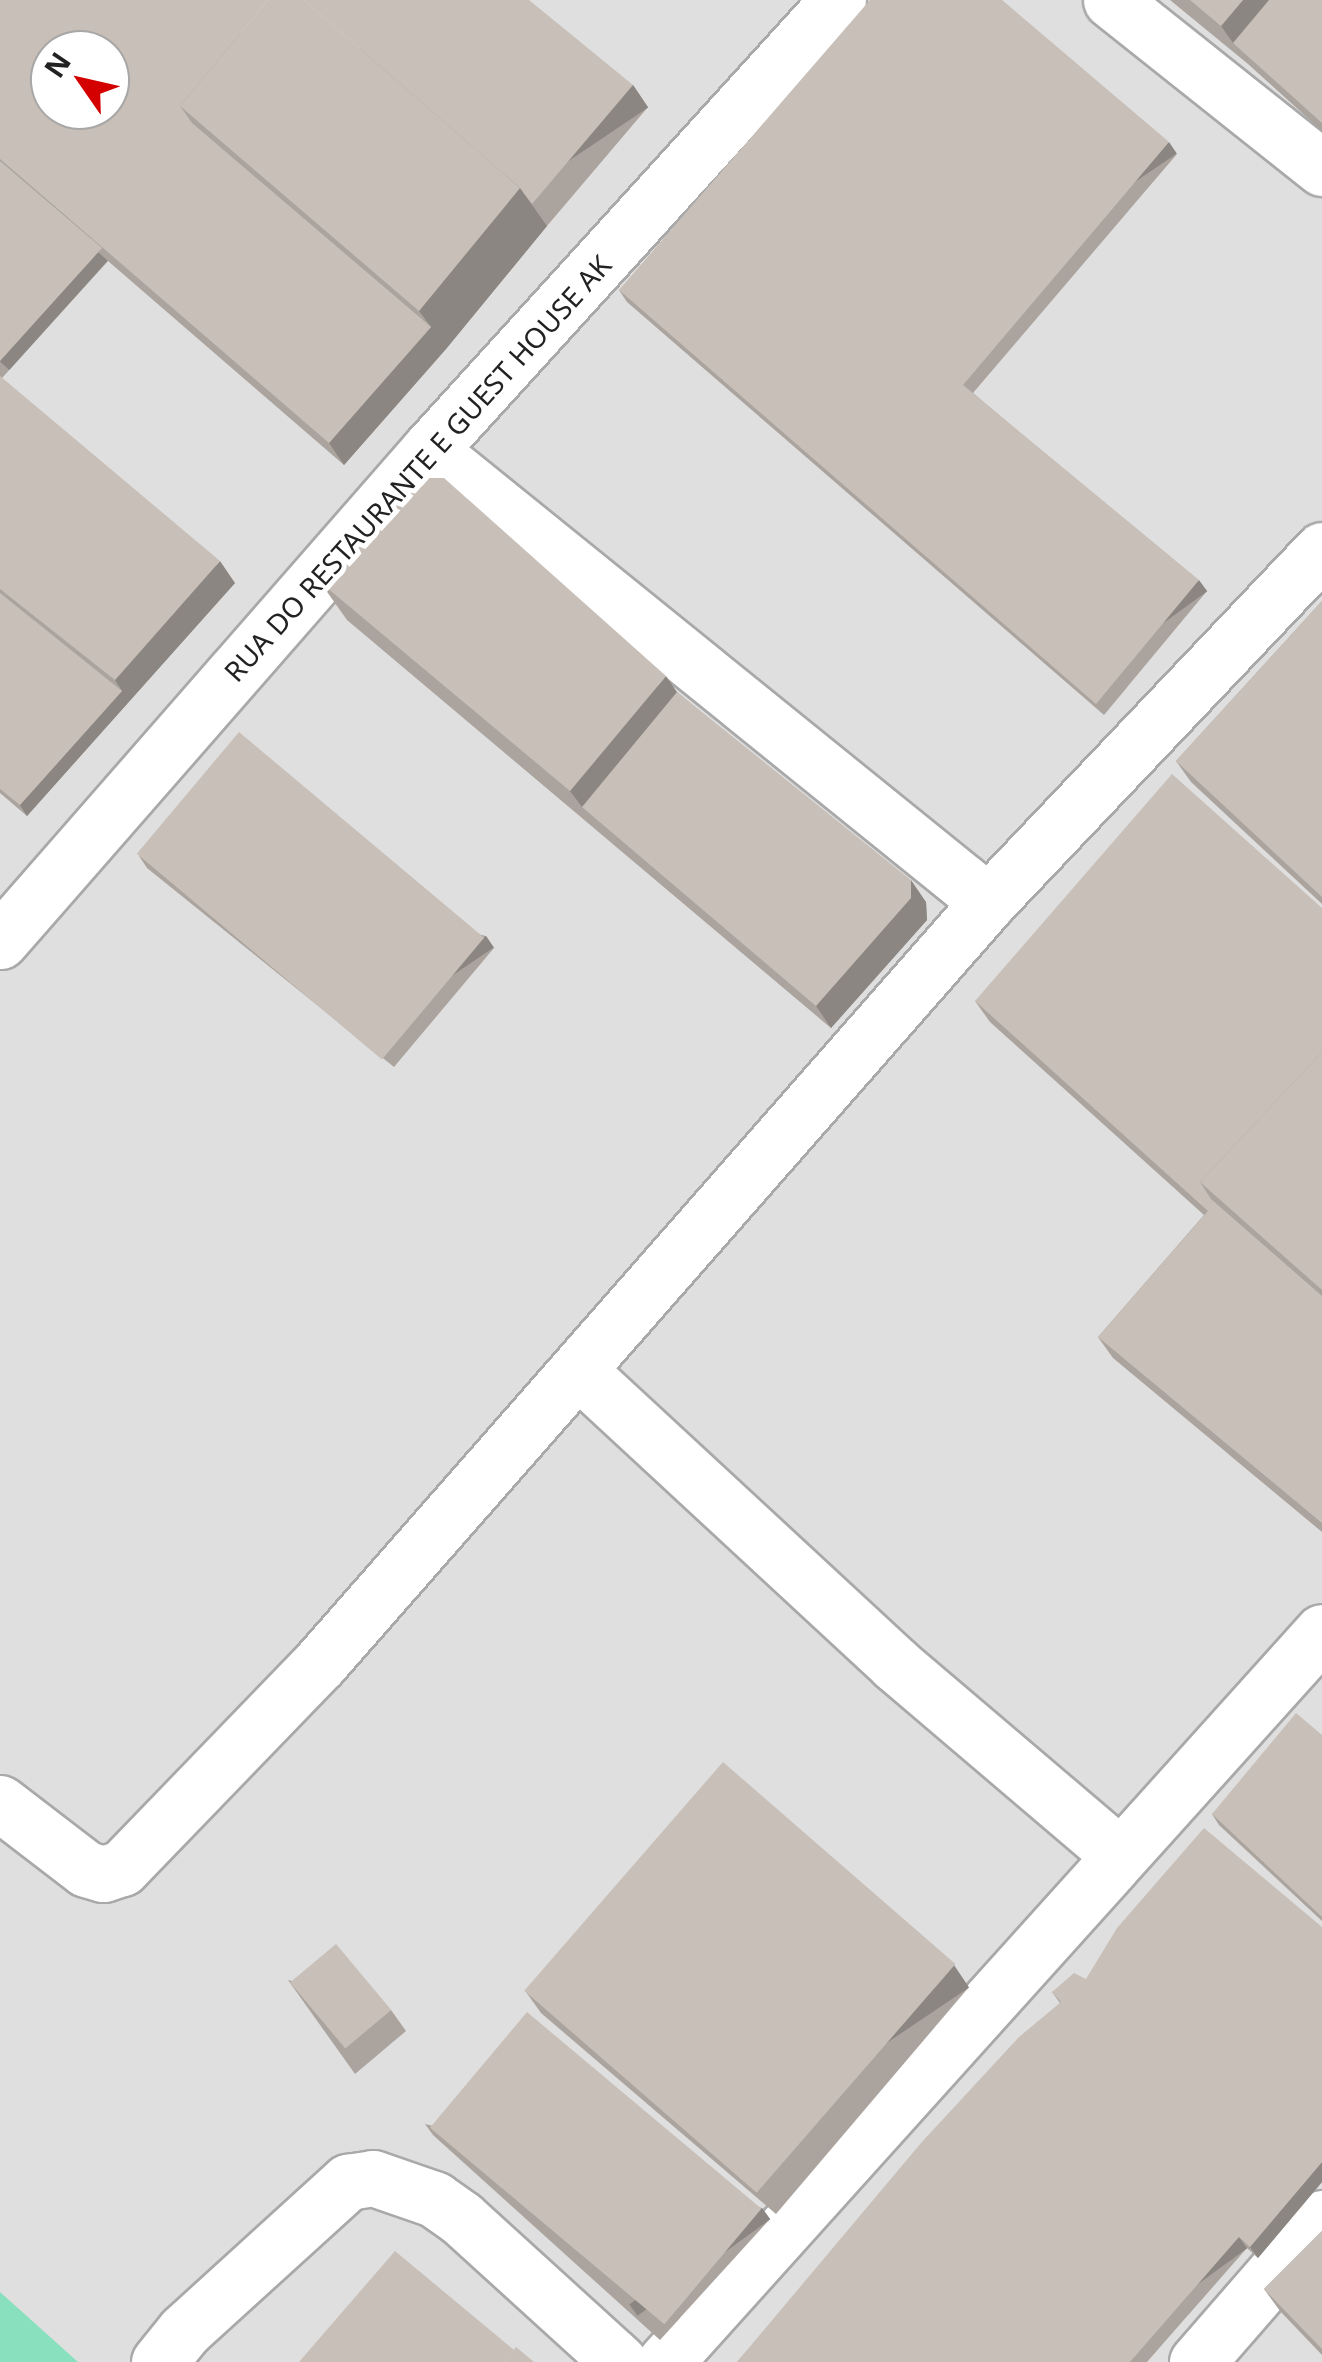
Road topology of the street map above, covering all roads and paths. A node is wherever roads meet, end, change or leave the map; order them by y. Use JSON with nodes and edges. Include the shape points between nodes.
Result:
{"nodes":[{"id":1,"x":838,"y":0,"type":"edge"},
{"id":2,"x":1112,"y":0,"type":"edge"},
{"id":3,"x":1322,"y":168,"type":"edge"},
{"id":4,"x":429,"y":450,"type":"junction"},
{"id":5,"x":1322,"y":550,"type":"edge"},
{"id":6,"x":988,"y":902,"type":"junction"},
{"id":7,"x":11,"y":906,"type":"edge"},
{"id":8,"x":580,"y":1372,"type":"junction"},
{"id":9,"x":1322,"y":1632,"type":"edge"},
{"id":10,"x":0,"y":1804,"type":"edge"},
{"id":11,"x":1118,"y":1854,"type":"junction"},
{"id":12,"x":1322,"y":2218,"type":"edge"},
{"id":13,"x":159,"y":2362,"type":"edge"},
{"id":14,"x":619,"y":2362,"type":"edge"},
{"id":15,"x":664,"y":2362,"type":"edge"},
{"id":16,"x":1197,"y":2362,"type":"edge"}],
"edges":[{"from":1,"to":4,"type":"street","name":"RUA DO RESTAURANTE E GUEST HOUSE AK"},
{"from":2,"to":3,"type":"street"},
{"from":4,"to":6,"type":"street"},
{"from":4,"to":7,"type":"street","name":"RUA DO RESTAURANTE E GUEST HOUSE AK"},
{"from":5,"to":6,"type":"street"},
{"from":6,"to":8,"type":"street"},
{"from":8,"to":10,"type":"street","via":[[320,1663],[122,1868],[103,1874],[86,1868]]},
{"from":8,"to":11,"type":"street","via":[[895,1664]]},
{"from":9,"to":11,"type":"street"},
{"from":11,"to":15,"type":"street"},
{"from":12,"to":16,"type":"street"},
{"from":13,"to":14,"type":"street","via":[[184,2331],[348,2182],[373,2178],[434,2199],[461,2218]]}]}
